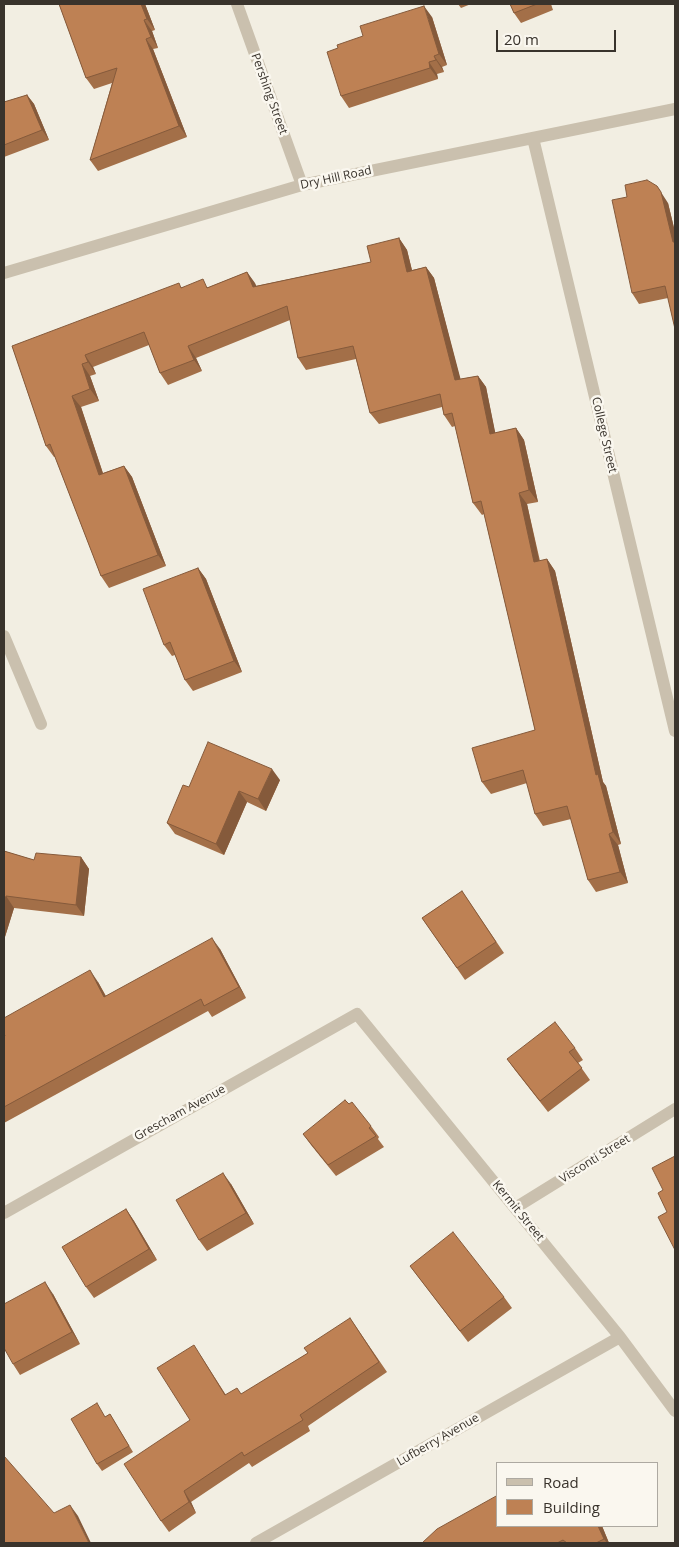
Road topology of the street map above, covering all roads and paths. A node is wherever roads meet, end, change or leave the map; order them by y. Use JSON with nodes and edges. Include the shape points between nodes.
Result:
{"nodes":[{"id":1,"x":237,"y":4,"type":"edge"},
{"id":2,"x":675,"y":109,"type":"edge"},
{"id":3,"x":533,"y":138,"type":"junction"},
{"id":4,"x":302,"y":185,"type":"junction"},
{"id":5,"x":4,"y":273,"type":"edge"},
{"id":6,"x":4,"y":636,"type":"edge"},
{"id":7,"x":41,"y":724,"type":"dead end"},
{"id":8,"x":675,"y":731,"type":"edge"},
{"id":9,"x":357,"y":1014,"type":"joint"},
{"id":10,"x":675,"y":1109,"type":"edge"},
{"id":11,"x":515,"y":1208,"type":"junction"},
{"id":12,"x":4,"y":1212,"type":"edge"},
{"id":13,"x":620,"y":1337,"type":"junction"},
{"id":14,"x":675,"y":1411,"type":"edge"},
{"id":15,"x":256,"y":1543,"type":"edge"}],
"edges":[{"from":1,"to":4,"type":"street","name":"Pershing Street"},
{"from":2,"to":3,"type":"street","name":"Dry Hill Road"},
{"from":3,"to":4,"type":"street","name":"Dry Hill Road"},
{"from":3,"to":8,"type":"street","name":"College Street"},
{"from":4,"to":5,"type":"street","name":"Dry Hill Road"},
{"from":6,"to":7,"type":"street"},
{"from":9,"to":11,"type":"street","name":"Kermit Street"},
{"from":9,"to":12,"type":"street","name":"Grescham Avenue"},
{"from":10,"to":11,"type":"street","name":"Visconti Street"},
{"from":11,"to":13,"type":"street","name":"Kermit Street"},
{"from":13,"to":14,"type":"street","name":"Kermit Street"},
{"from":13,"to":15,"type":"street","name":"Lufberry Avenue"}]}
